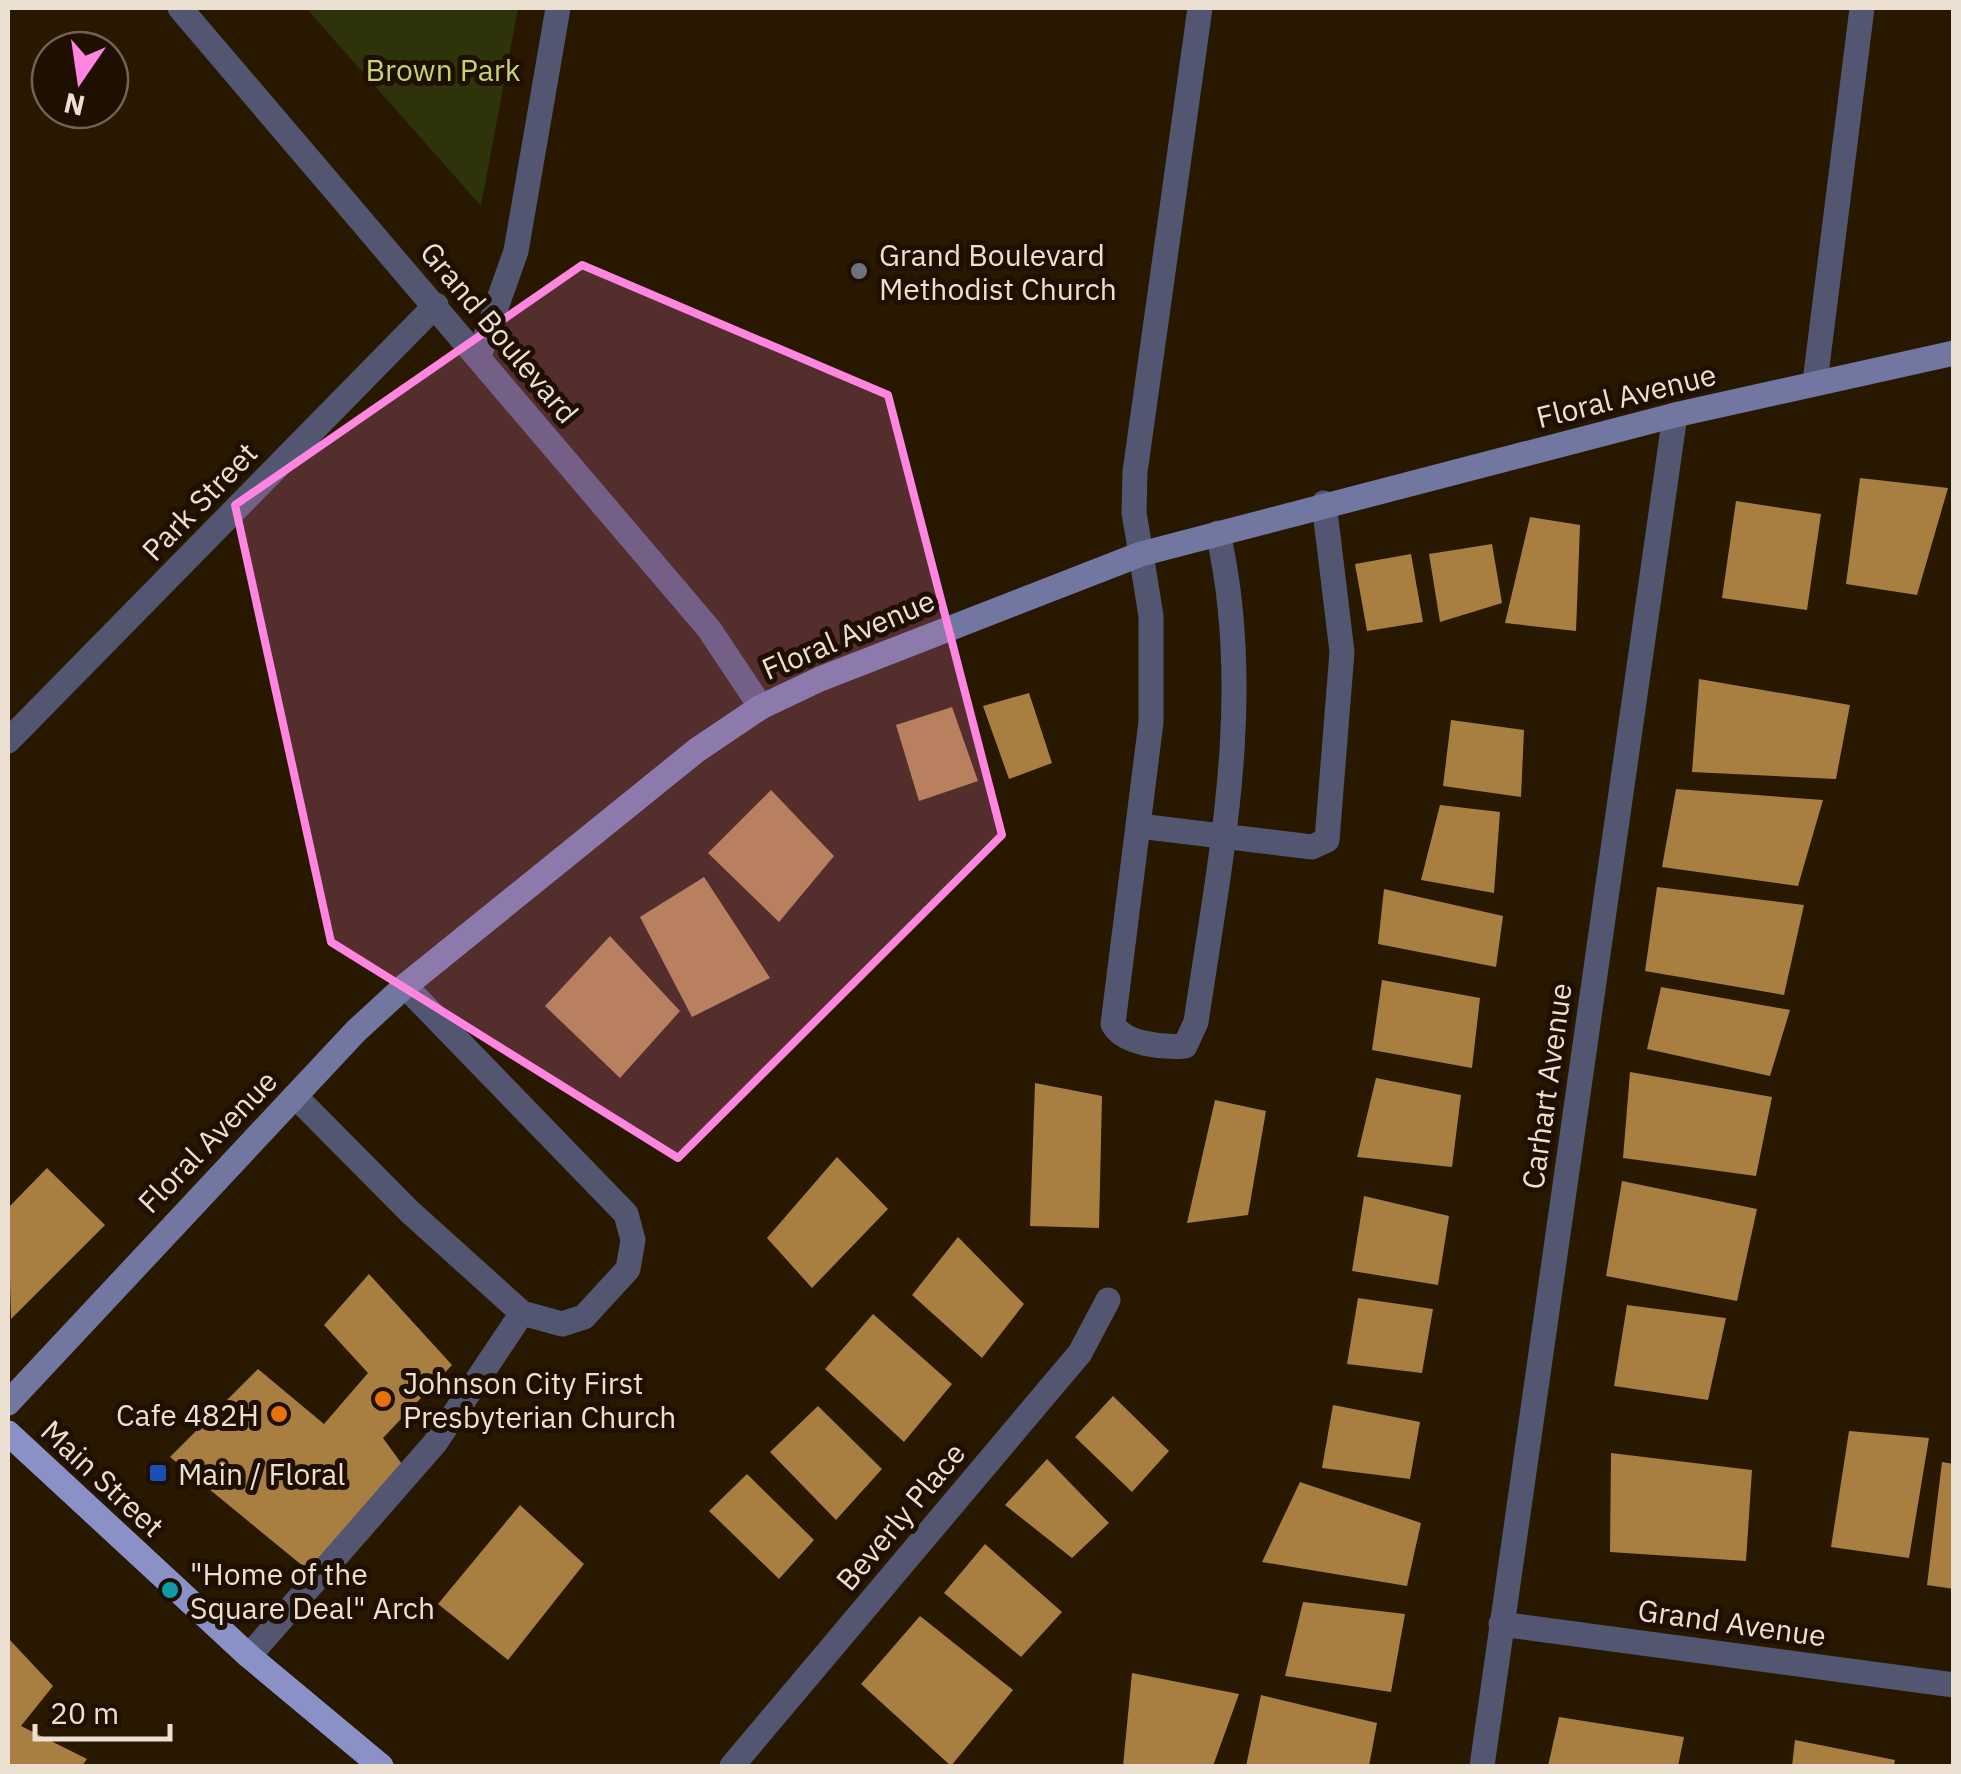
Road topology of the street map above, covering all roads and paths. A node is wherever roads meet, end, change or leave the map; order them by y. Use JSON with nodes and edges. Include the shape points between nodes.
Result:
{"nodes":[{"id":1,"x":180,"y":8,"type":"edge"},
{"id":2,"x":558,"y":8,"type":"edge"},
{"id":3,"x":1200,"y":8,"type":"edge"},
{"id":4,"x":1862,"y":8,"type":"edge"},
{"id":5,"x":436,"y":306,"type":"junction"},
{"id":6,"x":1954,"y":354,"type":"edge"},
{"id":7,"x":478,"y":356,"type":"junction"},
{"id":8,"x":1816,"y":382,"type":"junction"},
{"id":9,"x":1675,"y":415,"type":"junction"},
{"id":10,"x":1324,"y":504,"type":"junction"},
{"id":11,"x":1218,"y":532,"type":"junction"},
{"id":12,"x":1141,"y":554,"type":"junction"},
{"id":13,"x":762,"y":707,"type":"junction"},
{"id":14,"x":8,"y":742,"type":"edge"},
{"id":15,"x":1139,"y":826,"type":"junction"},
{"id":16,"x":1224,"y":835,"type":"junction"},
{"id":17,"x":405,"y":986,"type":"junction"},
{"id":18,"x":295,"y":1096,"type":"junction"},
{"id":19,"x":1108,"y":1300,"type":"dead end"},
{"id":20,"x":522,"y":1313,"type":"junction"},
{"id":21,"x":8,"y":1404,"type":"edge"},
{"id":22,"x":8,"y":1433,"type":"edge"},
{"id":23,"x":1501,"y":1624,"type":"junction"},
{"id":24,"x":249,"y":1656,"type":"junction"},
{"id":25,"x":1954,"y":1685,"type":"edge"},
{"id":26,"x":381,"y":1766,"type":"edge"},
{"id":27,"x":732,"y":1766,"type":"edge"},
{"id":28,"x":1482,"y":1766,"type":"edge"}],
"edges":[{"from":1,"to":5,"type":"street","name":"Grand Boulevard"},
{"from":2,"to":7,"type":"street","via":[[516,251]]},
{"from":3,"to":12,"type":"street","via":[[1134,472]]},
{"from":4,"to":8,"type":"street"},
{"from":5,"to":7,"type":"street","name":"Grand Boulevard"},
{"from":5,"to":14,"type":"street","name":"Park Street"},
{"from":6,"to":8,"type":"street","name":"Floral Avenue"},
{"from":7,"to":13,"type":"street","name":"Grand Boulevard","via":[[709,629]]},
{"from":8,"to":9,"type":"street","name":"Floral Avenue"},
{"from":9,"to":10,"type":"street","name":"Floral Avenue"},
{"from":9,"to":23,"type":"street","name":"Carhart Avenue"},
{"from":10,"to":11,"type":"street","name":"Floral Avenue"},
{"from":10,"to":16,"type":"street","via":[[1342,652],[1327,840],[1312,847]]},
{"from":11,"to":12,"type":"street","name":"Floral Avenue"},
{"from":11,"to":16,"type":"street","via":[[1230,589],[1237,700]]},
{"from":12,"to":13,"type":"street","name":"Floral Avenue"},
{"from":12,"to":15,"type":"street","via":[[1151,616],[1151,686]]},
{"from":13,"to":17,"type":"street","name":"Floral Avenue","via":[[697,750]]},
{"from":15,"to":16,"type":"street"},
{"from":15,"to":16,"type":"street","via":[[1113,1024],[1128,1038],[1174,1047],[1192,1038],[1196,1022]]},
{"from":17,"to":18,"type":"street","name":"Floral Avenue"},
{"from":17,"to":20,"type":"street","via":[[626,1214],[633,1240],[628,1269],[584,1317],[562,1324]]},
{"from":18,"to":20,"type":"street"},
{"from":18,"to":21,"type":"street","name":"Floral Avenue"},
{"from":19,"to":27,"type":"street","name":"Beverly Place","via":[[1080,1353]]},
{"from":20,"to":24,"type":"street","via":[[435,1443]]},
{"from":22,"to":24,"type":"main road","name":"Main Street"},
{"from":23,"to":25,"type":"street","name":"Grand Avenue"},
{"from":23,"to":28,"type":"street","name":"Carhart Avenue"},
{"from":24,"to":26,"type":"main road","name":"Main Street"}]}
